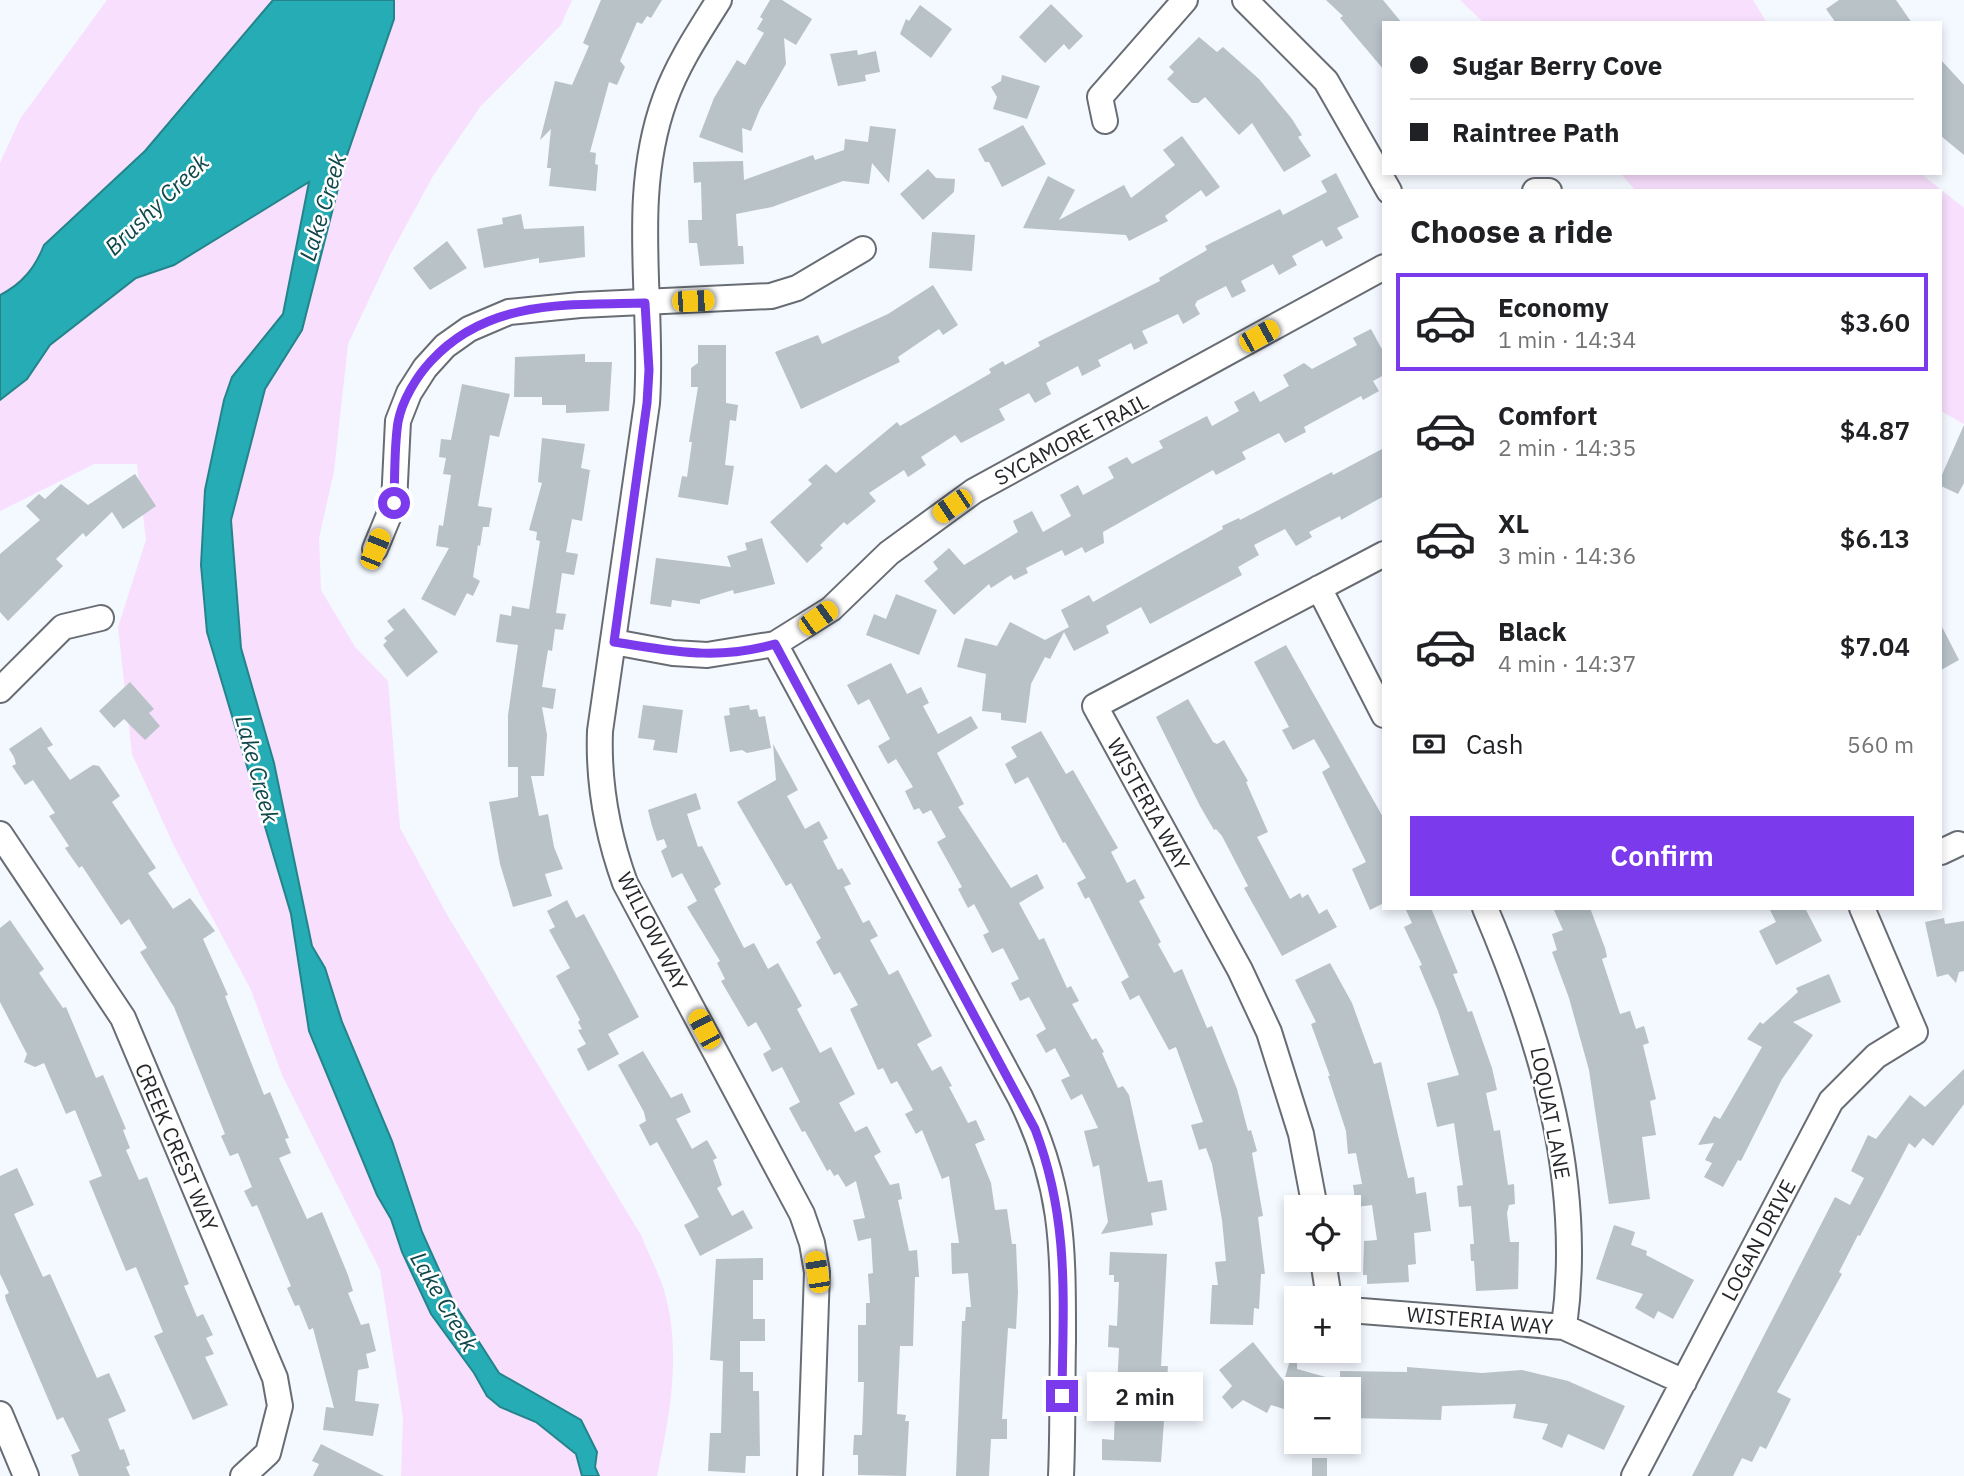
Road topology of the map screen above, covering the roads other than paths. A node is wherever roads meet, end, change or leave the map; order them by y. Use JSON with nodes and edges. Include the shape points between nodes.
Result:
{"nodes":[{"id":1,"x":719,"y":0,"type":"edge"},
{"id":2,"x":1185,"y":0,"type":"edge"},
{"id":3,"x":1245,"y":0,"type":"edge"},
{"id":4,"x":1105,"y":121,"type":"dead end"},
{"id":5,"x":1388,"y":189,"type":"edge"},
{"id":6,"x":863,"y":249,"type":"dead end"},
{"id":7,"x":1382,"y":268,"type":"edge"},
{"id":8,"x":645,"y":303,"type":"junction"},
{"id":9,"x":375,"y":549,"type":"dead end"},
{"id":10,"x":1382,"y":555,"type":"edge"},
{"id":11,"x":1320,"y":588,"type":"junction"},
{"id":12,"x":101,"y":618,"type":"dead end"},
{"id":13,"x":614,"y":642,"type":"junction"},
{"id":14,"x":775,"y":644,"type":"junction"},
{"id":15,"x":0,"y":690,"type":"edge"},
{"id":16,"x":1382,"y":711,"type":"edge"},
{"id":17,"x":0,"y":834,"type":"edge"},
{"id":18,"x":1486,"y":910,"type":"edge"},
{"id":19,"x":1863,"y":910,"type":"edge"},
{"id":20,"x":1313,"y":1195,"type":"edge"},
{"id":21,"x":1361,"y":1311,"type":"edge"},
{"id":22,"x":1564,"y":1327,"type":"junction"},
{"id":23,"x":1684,"y":1382,"type":"junction"},
{"id":24,"x":0,"y":1414,"type":"edge"},
{"id":25,"x":26,"y":1476,"type":"edge"},
{"id":26,"x":243,"y":1476,"type":"edge"},
{"id":27,"x":810,"y":1476,"type":"edge"},
{"id":28,"x":1060,"y":1476,"type":"edge"},
{"id":29,"x":1634,"y":1476,"type":"edge"}],
"edges":[{"from":1,"to":8,"type":"street","name":"WILLOW WAY","via":[[680,62],[656,131],[644,220]]},
{"from":2,"to":4,"type":"street","via":[[1100,97]]},
{"from":3,"to":5,"type":"street","via":[[1326,81]]},
{"from":6,"to":8,"type":"street","via":[[797,288],[771,296]]},
{"from":7,"to":14,"type":"street","name":"SYCAMORE TRAIL","via":[[974,491],[889,553],[831,609]]},
{"from":8,"to":9,"type":"street","via":[[509,312],[444,346],[416,380],[398,421],[394,503]]},
{"from":8,"to":13,"type":"street","name":"WILLOW WAY","via":[[647,403]]},
{"from":10,"to":11,"type":"street","name":"WISTERIA WAY"},
{"from":11,"to":16,"type":"street"},
{"from":11,"to":20,"type":"street","name":"WISTERIA WAY","via":[[1095,706],[1240,970],[1269,1032],[1301,1134]]},
{"from":12,"to":15,"type":"street","via":[[63,626]]},
{"from":13,"to":14,"type":"street","name":"SYCAMORE TRAIL","via":[[707,655]]},
{"from":13,"to":27,"type":"street","name":"WILLOW WAY","via":[[599,748],[613,850],[625,883],[802,1214],[812,1242],[817,1272]]},
{"from":14,"to":28,"type":"street","via":[[1020,1097],[1048,1161],[1064,1264]]},
{"from":17,"to":26,"type":"street","name":"CREEK CREST WAY","via":[[123,1018],[275,1378],[280,1406],[268,1454]]},
{"from":18,"to":22,"type":"street","name":"LOQUAT LANE","via":[[1536,1038],[1554,1107],[1569,1214]]},
{"from":19,"to":23,"type":"street","name":"LOGAN DRIVE","via":[[1915,1032],[1875,1056],[1831,1101]]},
{"from":21,"to":22,"type":"street","name":"WISTERIA WAY"},
{"from":22,"to":23,"type":"street","name":"WISTERIA WAY"},
{"from":23,"to":29,"type":"street","name":"LOGAN DRIVE"},
{"from":24,"to":25,"type":"street"}]}
